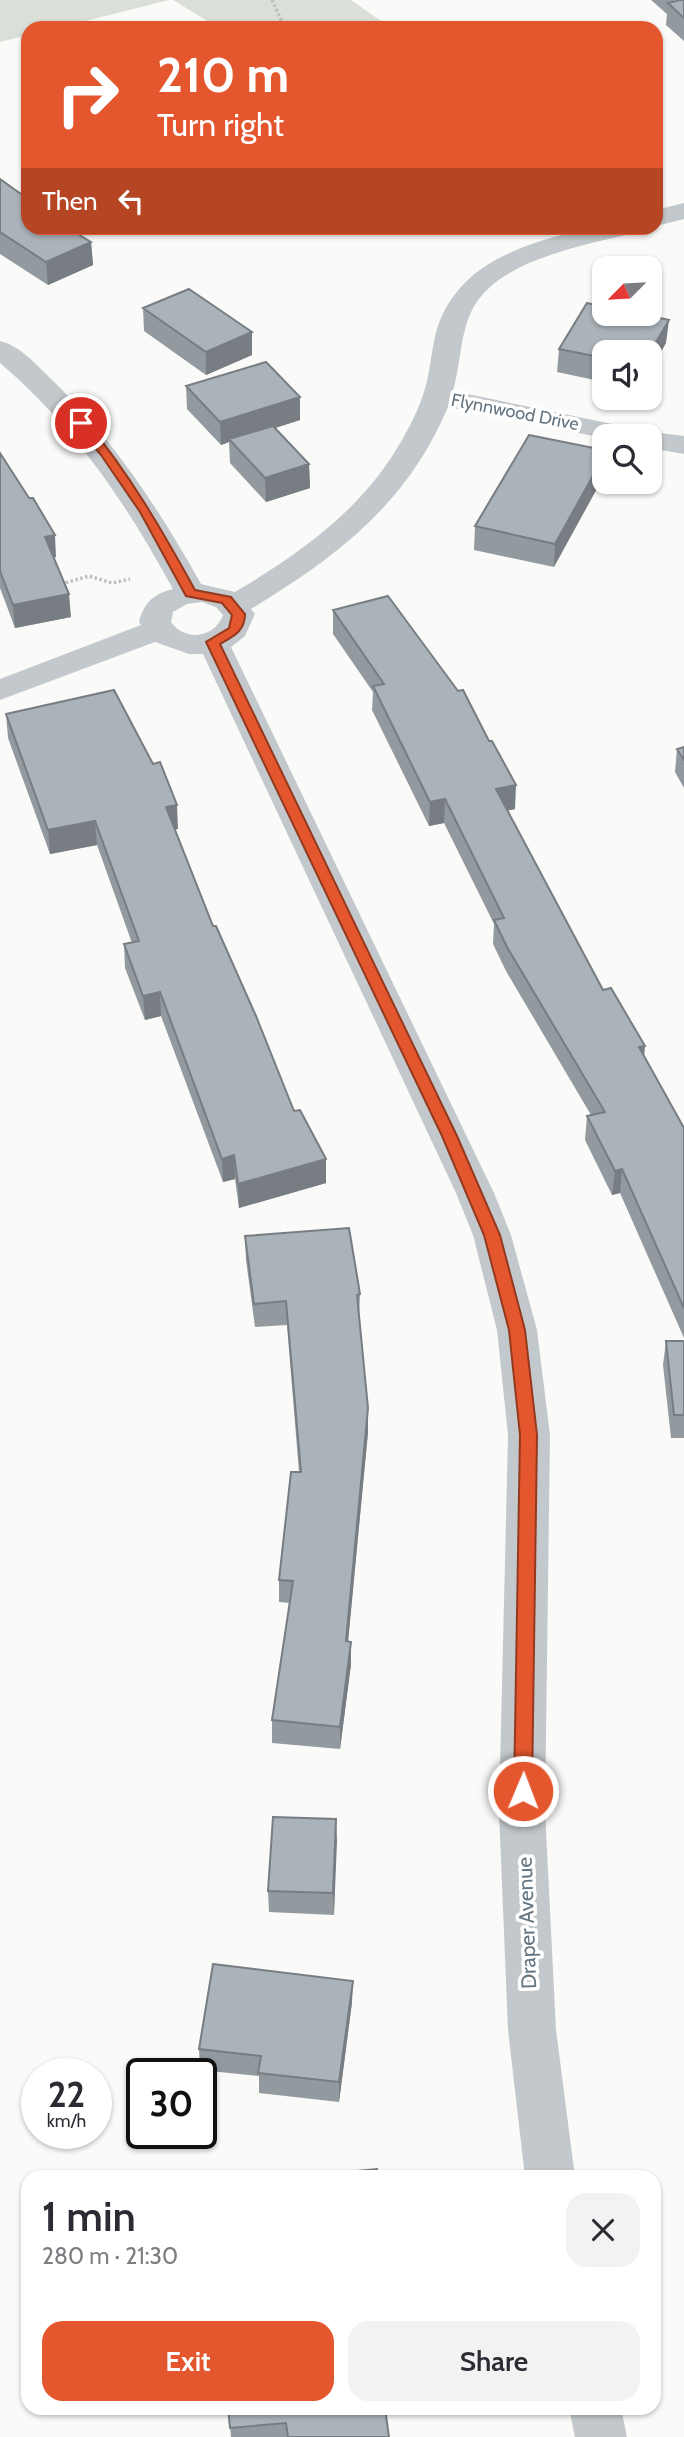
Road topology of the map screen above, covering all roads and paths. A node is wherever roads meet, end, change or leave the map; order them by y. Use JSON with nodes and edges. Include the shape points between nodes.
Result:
{"nodes":[{"id":1,"x":272,"y":0,"type":"edge"},
{"id":2,"x":282,"y":21,"type":"edge"},
{"id":3,"x":684,"y":211,"type":"edge"},
{"id":4,"x":663,"y":216,"type":"edge"},
{"id":5,"x":592,"y":235,"type":"edge"},
{"id":6,"x":0,"y":349,"type":"edge"},
{"id":7,"x":437,"y":396,"type":"junction"},
{"id":8,"x":592,"y":427,"type":"edge"},
{"id":9,"x":662,"y":441,"type":"edge"},
{"id":10,"x":684,"y":445,"type":"edge"},
{"id":11,"x":136,"y":578,"type":"dead end"},
{"id":12,"x":58,"y":585,"type":"edge"},
{"id":13,"x":191,"y":594,"type":"junction"},
{"id":14,"x":234,"y":606,"type":"junction"},
{"id":15,"x":158,"y":630,"type":"junction"},
{"id":16,"x":213,"y":642,"type":"junction"},
{"id":17,"x":0,"y":690,"type":"edge"},
{"id":18,"x":549,"y":2170,"type":"edge"},
{"id":19,"x":596,"y":2415,"type":"edge"},
{"id":20,"x":601,"y":2437,"type":"edge"}],
"edges":[{"from":1,"to":2,"type":"path"},
{"from":3,"to":4,"type":"street"},
{"from":5,"to":7,"type":"street","via":[[514,259],[484,278],[462,301],[451,327]]},
{"from":6,"to":13,"type":"street","via":[[81,423],[105,453],[146,512]]},
{"from":7,"to":8,"type":"street","name":"Flynnwood Drive"},
{"from":7,"to":14,"type":"street","via":[[398,471],[356,523],[315,557]]},
{"from":9,"to":10,"type":"street"},
{"from":11,"to":12,"type":"path","via":[[112,583],[89,576]]},
{"from":13,"to":14,"type":"street","via":[[216,596]]},
{"from":13,"to":15,"type":"street","via":[[160,607],[154,622]]},
{"from":14,"to":16,"type":"street","via":[[239,623],[225,638]]},
{"from":15,"to":16,"type":"street","via":[[175,642]]},
{"from":15,"to":17,"type":"street"},
{"from":16,"to":18,"type":"street","name":"Draper Avenue","via":[[470,1182],[492,1235],[517,1330],[528,1435],[522,1811],[532,2030]]},
{"from":19,"to":20,"type":"street"}]}
